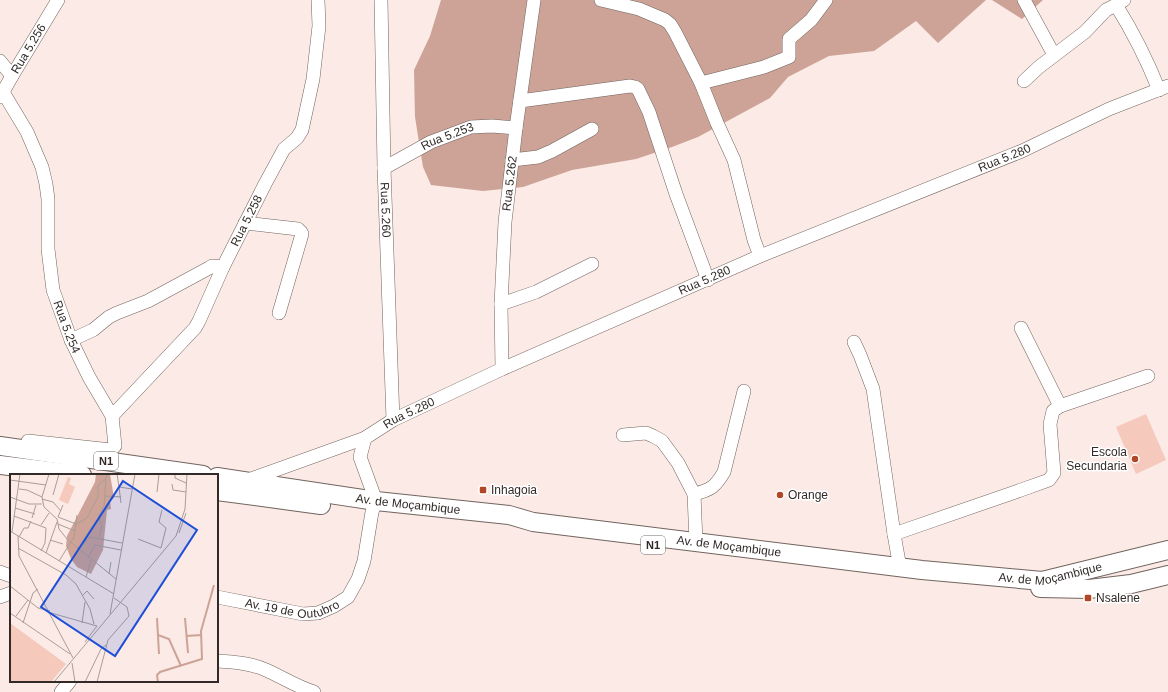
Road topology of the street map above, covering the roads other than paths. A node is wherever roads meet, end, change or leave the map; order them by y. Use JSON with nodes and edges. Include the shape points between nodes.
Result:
{"nodes":[{"id":1,"x":58,"y":0,"type":"edge"},
{"id":2,"x":318,"y":0,"type":"edge"},
{"id":3,"x":381,"y":0,"type":"edge"},
{"id":4,"x":534,"y":0,"type":"edge"},
{"id":5,"x":601,"y":0,"type":"edge"},
{"id":6,"x":826,"y":0,"type":"edge"},
{"id":7,"x":1024,"y":0,"type":"edge"},
{"id":8,"x":1120,"y":2,"type":"edge"},
{"id":9,"x":1054,"y":55,"type":"junction"},
{"id":10,"x":0,"y":61,"type":"edge"},
{"id":11,"x":12,"y":76,"type":"junction"},
{"id":12,"x":1024,"y":81,"type":"dead end"},
{"id":13,"x":701,"y":83,"type":"junction"},
{"id":14,"x":1163,"y":88,"type":"edge"},
{"id":15,"x":2,"y":95,"type":"edge"},
{"id":16,"x":520,"y":101,"type":"junction"},
{"id":17,"x":516,"y":128,"type":"junction"},
{"id":18,"x":592,"y":129,"type":"dead end"},
{"id":19,"x":512,"y":160,"type":"junction"},
{"id":20,"x":384,"y":168,"type":"junction"},
{"id":21,"x":245,"y":223,"type":"junction"},
{"id":22,"x":760,"y":256,"type":"junction"},
{"id":23,"x":592,"y":264,"type":"dead end"},
{"id":24,"x":223,"y":267,"type":"junction"},
{"id":25,"x":708,"y":280,"type":"junction"},
{"id":26,"x":501,"y":304,"type":"junction"},
{"id":27,"x":279,"y":313,"type":"dead end"},
{"id":28,"x":1021,"y":328,"type":"dead end"},
{"id":29,"x":71,"y":340,"type":"junction"},
{"id":30,"x":854,"y":342,"type":"dead end"},
{"id":31,"x":502,"y":369,"type":"junction"},
{"id":32,"x":1148,"y":376,"type":"dead end"},
{"id":33,"x":744,"y":391,"type":"dead end"},
{"id":34,"x":1060,"y":406,"type":"junction"},
{"id":35,"x":112,"y":416,"type":"junction"},
{"id":36,"x":393,"y":420,"type":"junction"},
{"id":37,"x":623,"y":435,"type":"dead end"},
{"id":38,"x":365,"y":438,"type":"junction"},
{"id":39,"x":3,"y":444,"type":"edge"},
{"id":40,"x":0,"y":465,"type":"edge"},
{"id":41,"x":74,"y":474,"type":"edge"},
{"id":42,"x":197,"y":474,"type":"edge"},
{"id":43,"x":218,"y":477,"type":"edge"},
{"id":44,"x":246,"y":481,"type":"junction"},
{"id":45,"x":218,"y":491,"type":"edge"},
{"id":46,"x":694,"y":494,"type":"junction"},
{"id":47,"x":374,"y":507,"type":"junction"},
{"id":48,"x":894,"y":534,"type":"junction"},
{"id":49,"x":696,"y":542,"type":"junction"},
{"id":50,"x":1168,"y":550,"type":"edge"},
{"id":51,"x":900,"y":568,"type":"junction"},
{"id":52,"x":0,"y":572,"type":"edge"},
{"id":53,"x":1168,"y":575,"type":"edge"},
{"id":54,"x":10,"y":576,"type":"edge"},
{"id":55,"x":10,"y":593,"type":"edge"},
{"id":56,"x":0,"y":596,"type":"edge"},
{"id":57,"x":218,"y":597,"type":"edge"},
{"id":58,"x":218,"y":661,"type":"edge"},
{"id":59,"x":314,"y":692,"type":"edge"}],
"edges":[{"from":1,"to":11,"type":"street","name":"Rua 5.256"},
{"from":2,"to":21,"type":"street","name":"Rua 5.258","via":[[313,79],[302,130],[284,149]]},
{"from":3,"to":20,"type":"street","name":"Rua 5.260"},
{"from":4,"to":16,"type":"street","name":"Rua 5.262"},
{"from":5,"to":13,"type":"street","via":[[638,9],[670,24]]},
{"from":6,"to":13,"type":"street","via":[[811,20],[789,39],[789,57],[764,67]]},
{"from":7,"to":9,"type":"street"},
{"from":8,"to":9,"type":"street","via":[[1106,10],[1085,32]]},
{"from":8,"to":14,"type":"street","via":[[1126,20]]},
{"from":9,"to":12,"type":"street"},
{"from":10,"to":11,"type":"street"},
{"from":11,"to":15,"type":"street","name":"Rua 5.256"},
{"from":13,"to":22,"type":"street","via":[[734,160]]},
{"from":14,"to":22,"type":"street","name":"Rua 5.280","via":[[1109,109],[1022,151]]},
{"from":15,"to":29,"type":"street","name":"Rua 5.254","via":[[27,132],[42,167],[48,198],[48,249],[53,290]]},
{"from":16,"to":17,"type":"street","name":"Rua 5.262"},
{"from":16,"to":25,"type":"street","via":[[630,86],[638,89],[649,112]]},
{"from":17,"to":19,"type":"street","name":"Rua 5.262"},
{"from":17,"to":20,"type":"street","name":"Rua 5.253","via":[[471,128],[431,142]]},
{"from":18,"to":19,"type":"street","via":[[538,157]]},
{"from":19,"to":26,"type":"street","name":"Rua 5.262","via":[[505,222]]},
{"from":20,"to":36,"type":"street","name":"Rua 5.260"},
{"from":21,"to":24,"type":"street","name":"Rua 5.258"},
{"from":21,"to":27,"type":"street","via":[[298,229],[302,234]]},
{"from":22,"to":25,"type":"street","name":"Rua 5.280"},
{"from":23,"to":26,"type":"street","via":[[536,292]]},
{"from":24,"to":29,"type":"street","via":[[212,266],[148,301],[109,317],[93,330]]},
{"from":24,"to":35,"type":"street","name":"Rua 5.258","via":[[195,328]]},
{"from":25,"to":31,"type":"street","name":"Rua 5.280"},
{"from":26,"to":31,"type":"street","name":"Rua 5.262"},
{"from":28,"to":34,"type":"street"},
{"from":29,"to":35,"type":"street","name":"Rua 5.254"},
{"from":30,"to":48,"type":"street","via":[[873,389]]},
{"from":31,"to":36,"type":"street","name":"Rua 5.280"},
{"from":32,"to":34,"type":"street"},
{"from":33,"to":46,"type":"street","via":[[724,472],[717,484]]},
{"from":34,"to":48,"type":"street","via":[[1054,411],[1050,424],[1054,473],[1049,480]]},
{"from":35,"to":39,"type":"street","name":"Rua 5.254","via":[[115,446],[111,450]]},
{"from":36,"to":38,"type":"street","name":"Rua 5.280"},
{"from":37,"to":46,"type":"street","via":[[646,433],[662,441],[678,463]]},
{"from":38,"to":44,"type":"street","name":"Rua 5.280"},
{"from":38,"to":47,"type":"street","via":[[360,457]]},
{"from":39,"to":42,"type":"highway","number":"N1"},
{"from":40,"to":41,"type":"highway"},
{"from":43,"to":44,"type":"highway","name":"Av. de Moçambique","number":"N1"},
{"from":44,"to":47,"type":"highway","name":"Av. de Moçambique","number":"N1"},
{"from":45,"to":47,"type":"highway","name":"Av. de Moçambique","number":"N1"},
{"from":46,"to":49,"type":"street"},
{"from":47,"to":49,"type":"highway","name":"Av. de Moçambique","number":"N1","via":[[508,515],[533,522]]},
{"from":47,"to":53,"type":"highway","name":"Av. de Moçambique","number":"N1","via":[[503,526],[923,578],[1089,589],[1131,584]]},
{"from":47,"to":57,"type":"street","name":"Av. 19 de Outubro","via":[[358,579],[348,597],[334,606],[318,613],[303,614]]},
{"from":48,"to":51,"type":"street"},
{"from":49,"to":51,"type":"highway","name":"Av. de Moçambique","number":"N1"},
{"from":50,"to":51,"type":"highway","name":"Av. de Moçambique","number":"N1","via":[[1042,581]]},
{"from":52,"to":54,"type":"street"},
{"from":55,"to":56,"type":"street"},
{"from":58,"to":59,"type":"street","via":[[251,665]]}]}
